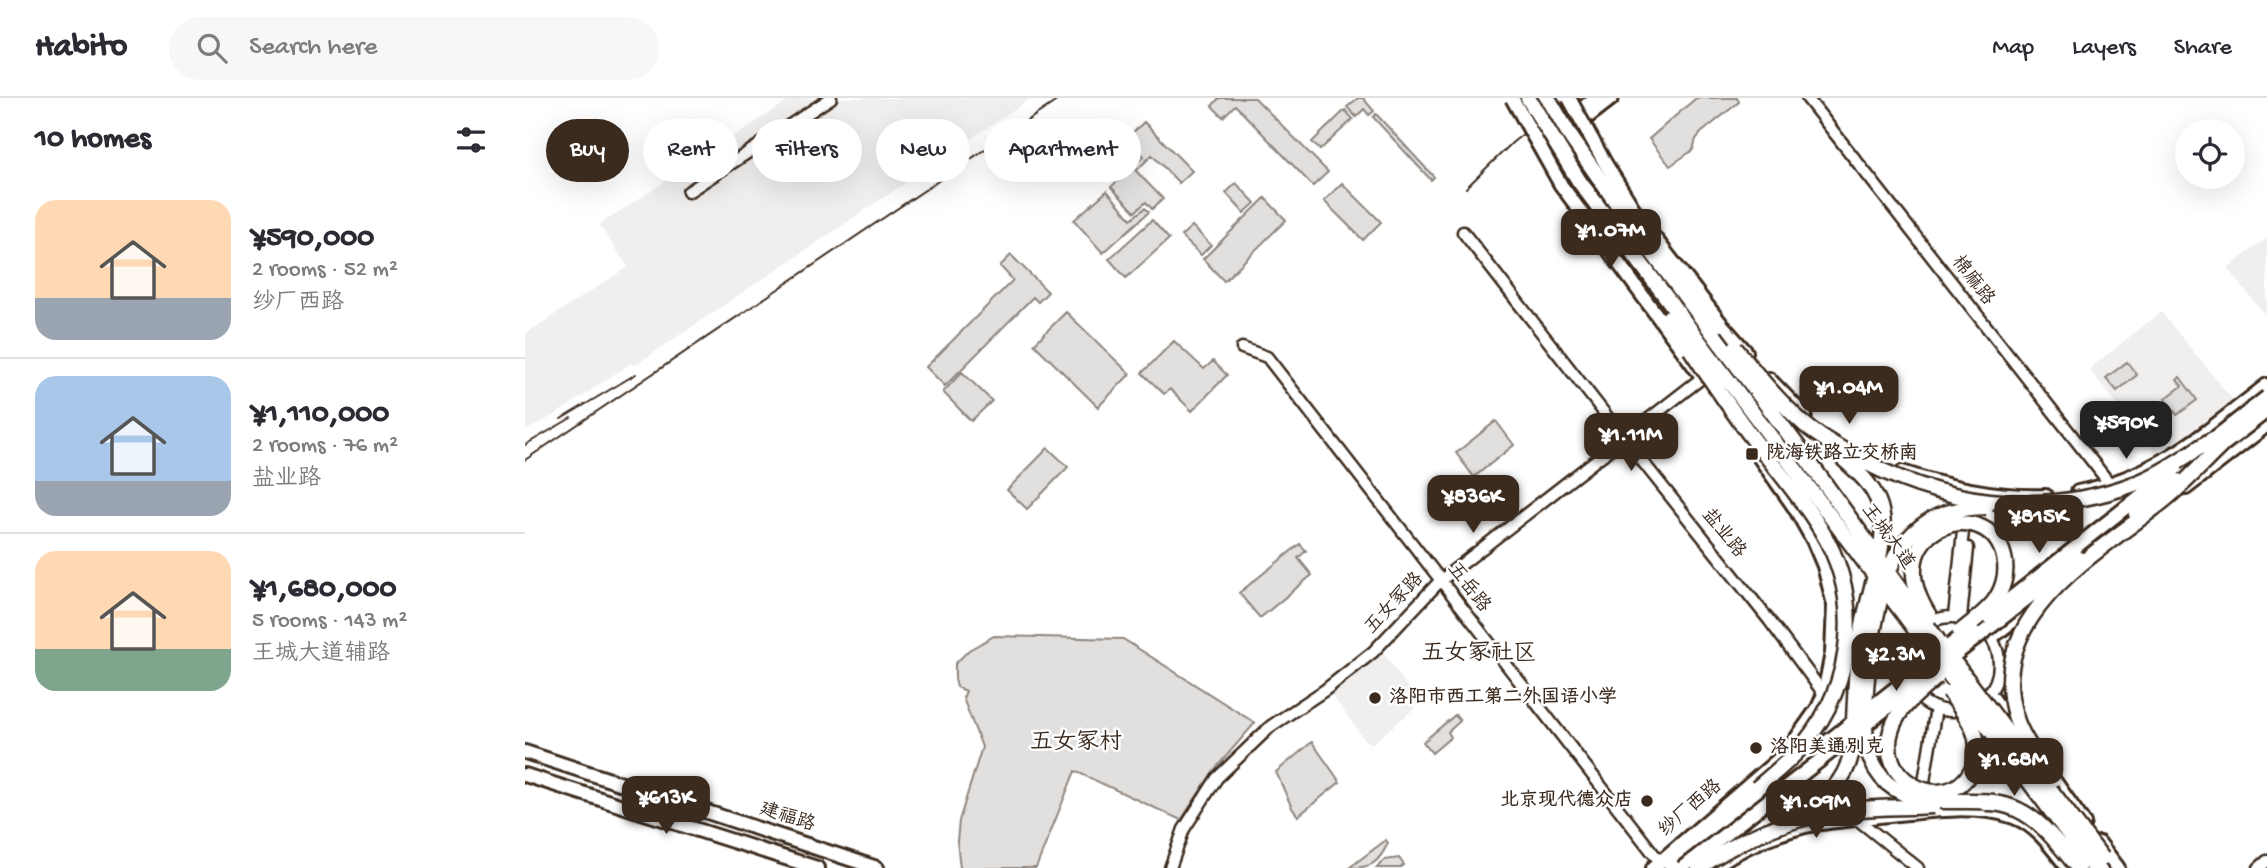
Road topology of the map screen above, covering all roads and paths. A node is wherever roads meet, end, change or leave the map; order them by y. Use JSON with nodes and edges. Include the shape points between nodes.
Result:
{"nodes":[{"id":1,"x":831,"y":98,"type":"edge"},
{"id":2,"x":1512,"y":98,"type":"edge"},
{"id":3,"x":1528,"y":98,"type":"edge"},
{"id":4,"x":1548,"y":98,"type":"edge"},
{"id":5,"x":1569,"y":98,"type":"edge"},
{"id":6,"x":1595,"y":98,"type":"edge"},
{"id":7,"x":1612,"y":98,"type":"edge"},
{"id":8,"x":1807,"y":98,"type":"edge"},
{"id":9,"x":1577,"y":125,"type":"joint"},
{"id":10,"x":1546,"y":144,"type":"joint"},
{"id":11,"x":1579,"y":181,"type":"junction"},
{"id":12,"x":1603,"y":186,"type":"junction"},
{"id":13,"x":688,"y":191,"type":"dead end"},
{"id":14,"x":1463,"y":232,"type":"dead end"},
{"id":15,"x":1741,"y":347,"type":"junction"},
{"id":16,"x":1242,"y":348,"type":"dead end"},
{"id":17,"x":1702,"y":377,"type":"junction"},
{"id":18,"x":2267,"y":385,"type":"edge"},
{"id":19,"x":2267,"y":397,"type":"edge"},
{"id":20,"x":2267,"y":411,"type":"edge"},
{"id":21,"x":1804,"y":425,"type":"junction"},
{"id":22,"x":2267,"y":425,"type":"edge"},
{"id":23,"x":1623,"y":437,"type":"junction"},
{"id":24,"x":2217,"y":443,"type":"junction"},
{"id":25,"x":2110,"y":484,"type":"junction"},
{"id":26,"x":1971,"y":489,"type":"junction"},
{"id":27,"x":2051,"y":504,"type":"junction"},
{"id":28,"x":1440,"y":581,"type":"junction"},
{"id":29,"x":2040,"y":588,"type":"junction"},
{"id":30,"x":1895,"y":605,"type":"junction"},
{"id":31,"x":1958,"y":621,"type":"junction"},
{"id":32,"x":1992,"y":637,"type":"junction"},
{"id":33,"x":1833,"y":641,"type":"junction"},
{"id":34,"x":1905,"y":656,"type":"junction"},
{"id":35,"x":1937,"y":677,"type":"joint"},
{"id":36,"x":1989,"y":693,"type":"junction"},
{"id":37,"x":1824,"y":694,"type":"junction"},
{"id":38,"x":1879,"y":702,"type":"junction"},
{"id":39,"x":1936,"y":709,"type":"junction"},
{"id":40,"x":1965,"y":709,"type":"junction"},
{"id":41,"x":525,"y":752,"type":"edge"},
{"id":42,"x":525,"y":775,"type":"edge"},
{"id":43,"x":1994,"y":802,"type":"junction"},
{"id":44,"x":678,"y":803,"type":"junction"},
{"id":45,"x":1919,"y":812,"type":"junction"},
{"id":46,"x":1857,"y":819,"type":"junction"},
{"id":47,"x":672,"y":821,"type":"junction"},
{"id":48,"x":1745,"y":840,"type":"junction"},
{"id":49,"x":2267,"y":861,"type":"edge"},
{"id":50,"x":2102,"y":865,"type":"edge"},
{"id":51,"x":1666,"y":866,"type":"edge"},
{"id":52,"x":817,"y":868,"type":"edge"},
{"id":53,"x":877,"y":868,"type":"edge"},
{"id":54,"x":1170,"y":868,"type":"edge"},
{"id":55,"x":1699,"y":868,"type":"edge"},
{"id":56,"x":1711,"y":868,"type":"edge"},
{"id":57,"x":1919,"y":868,"type":"edge"},
{"id":58,"x":2068,"y":868,"type":"edge"},
{"id":59,"x":2078,"y":868,"type":"edge"},
{"id":60,"x":2088,"y":868,"type":"edge"},
{"id":61,"x":2117,"y":868,"type":"edge"},
{"id":62,"x":2259,"y":868,"type":"edge"}],
"edges":[{"from":1,"to":13,"type":"street"},
{"from":2,"to":17,"type":"main road","name":"纱厂西路","bridge":true,"via":[[1566,193]]},
{"from":3,"to":11,"type":"highway","bridge":true},
{"from":4,"to":12,"type":"highway","bridge":true},
{"from":5,"to":15,"type":"main road","bridge":true,"via":[[1639,218]]},
{"from":6,"to":10,"type":"main road"},
{"from":7,"to":9,"type":"main road"},
{"from":8,"to":25,"type":"street","name":"棉麻路"},
{"from":9,"to":15,"type":"street","via":[[1621,199],[1719,327]]},
{"from":10,"to":17,"type":"street"},
{"from":11,"to":30,"type":"highway","name":"王城大道","bridge":true},
{"from":11,"to":51,"type":"highway","bridge":true,"via":[[1721,397],[1822,531],[1847,604],[1845,658],[1823,719],[1803,746]]},
{"from":12,"to":21,"type":"highway","bridge":true,"via":[[1706,314]]},
{"from":12,"to":50,"type":"highway","name":"王城大道","bridge":true},
{"from":14,"to":23,"type":"street","name":"盐业路"},
{"from":15,"to":17,"type":"street","name":"五女冢路"},
{"from":15,"to":26,"type":"main road","via":[[1800,411],[1845,444],[1893,469]]},
{"from":16,"to":28,"type":"street","name":"五岳路","via":[[1267,357]]},
{"from":17,"to":23,"type":"street","name":"五女冢路"},
{"from":17,"to":33,"type":"main road","name":"纱厂西路","via":[[1814,540],[1834,605]]},
{"from":18,"to":25,"type":"main road","via":[[2171,457]]},
{"from":19,"to":24,"type":"main road","bridge":true},
{"from":20,"to":24,"type":"main road","bridge":true},
{"from":21,"to":27,"type":"highway","bridge":true,"via":[[1900,480],[1951,495]]},
{"from":21,"to":48,"type":"highway","bridge":true,"via":[[1867,482],[1882,516],[1858,659],[1852,757],[1839,785],[1822,801]]},
{"from":22,"to":32,"type":"main road"},
{"from":23,"to":28,"type":"street","name":"五女冢路"},
{"from":23,"to":37,"type":"street","name":"盐业路"},
{"from":24,"to":27,"type":"highway","bridge":true,"via":[[2137,483],[2095,497]]},
{"from":24,"to":29,"type":"main road","bridge":true},
{"from":24,"to":38,"type":"main road","bridge":true},
{"from":24,"to":50,"type":"highway","bridge":true,"via":[[2162,502],[2064,577],[2034,610],[2015,648],[2011,678],[2015,716]]},
{"from":25,"to":26,"type":"main road","via":[[2054,496]]},
{"from":26,"to":31,"type":"street"},
{"from":27,"to":43,"type":"highway","bridge":true,"via":[[1958,508],[1933,518],[1915,532],[1891,565],[1873,637],[1866,729],[1871,761],[1879,774],[1898,790],[1924,800]]},
{"from":28,"to":51,"type":"street","name":"五岳路"},
{"from":28,"to":54,"type":"street","name":"五女冢路","via":[[1373,652],[1271,726],[1217,778],[1184,829]]},
{"from":29,"to":35,"type":"main road","bridge":true},
{"from":29,"to":51,"type":"main road","bridge":true},
{"from":30,"to":35,"type":"highway","bridge":true,"via":[[1976,738],[1975,761],[1967,776],[1957,786],[1938,792],[1904,781],[1889,752],[1898,715]]},
{"from":30,"to":50,"type":"highway","name":"王城大道","bridge":true},
{"from":31,"to":32,"type":"street","via":[[1973,621]]},
{"from":31,"to":34,"type":"street","via":[[1938,618],[1923,625]]},
{"from":31,"to":38,"type":"main road","bridge":true},
{"from":31,"to":50,"type":"highway","bridge":true,"via":[[1991,606],[2003,583],[2005,567],[1995,539],[1968,523],[1938,528],[1924,540],[1913,574],[1920,597],[1964,669]]},
{"from":32,"to":36,"type":"street","via":[[1999,666]]},
{"from":33,"to":34,"type":"street"},
{"from":33,"to":37,"type":"main road","name":"纱厂西路"},
{"from":34,"to":39,"type":"street","via":[[1909,684],[1924,703]]},
{"from":36,"to":40,"type":"street"},
{"from":36,"to":61,"type":"main road"},
{"from":37,"to":51,"type":"main road","name":"纱厂西路","via":[[1786,753]]},
{"from":38,"to":51,"type":"main road","bridge":true},
{"from":39,"to":40,"type":"street"},
{"from":39,"to":45,"type":"street"},
{"from":40,"to":60,"type":"main road"},
{"from":41,"to":44,"type":"main road","name":"建福路"},
{"from":42,"to":47,"type":"main road","name":"建福路"},
{"from":43,"to":48,"type":"highway","bridge":true,"via":[[1833,812]]},
{"from":43,"to":59,"type":"highway","bridge":true,"via":[[2035,819]]},
{"from":44,"to":47,"type":"main road"},
{"from":44,"to":53,"type":"main road","name":"建福路"},
{"from":45,"to":46,"type":"main road"},
{"from":45,"to":58,"type":"main road","via":[[1988,810],[2016,817],[2040,834]]},
{"from":46,"to":56,"type":"main road","via":[[1791,830]]},
{"from":46,"to":57,"type":"street"},
{"from":47,"to":52,"type":"main road","name":"建福路"},
{"from":48,"to":55,"type":"highway","bridge":true},
{"from":49,"to":62,"type":"street"}]}
